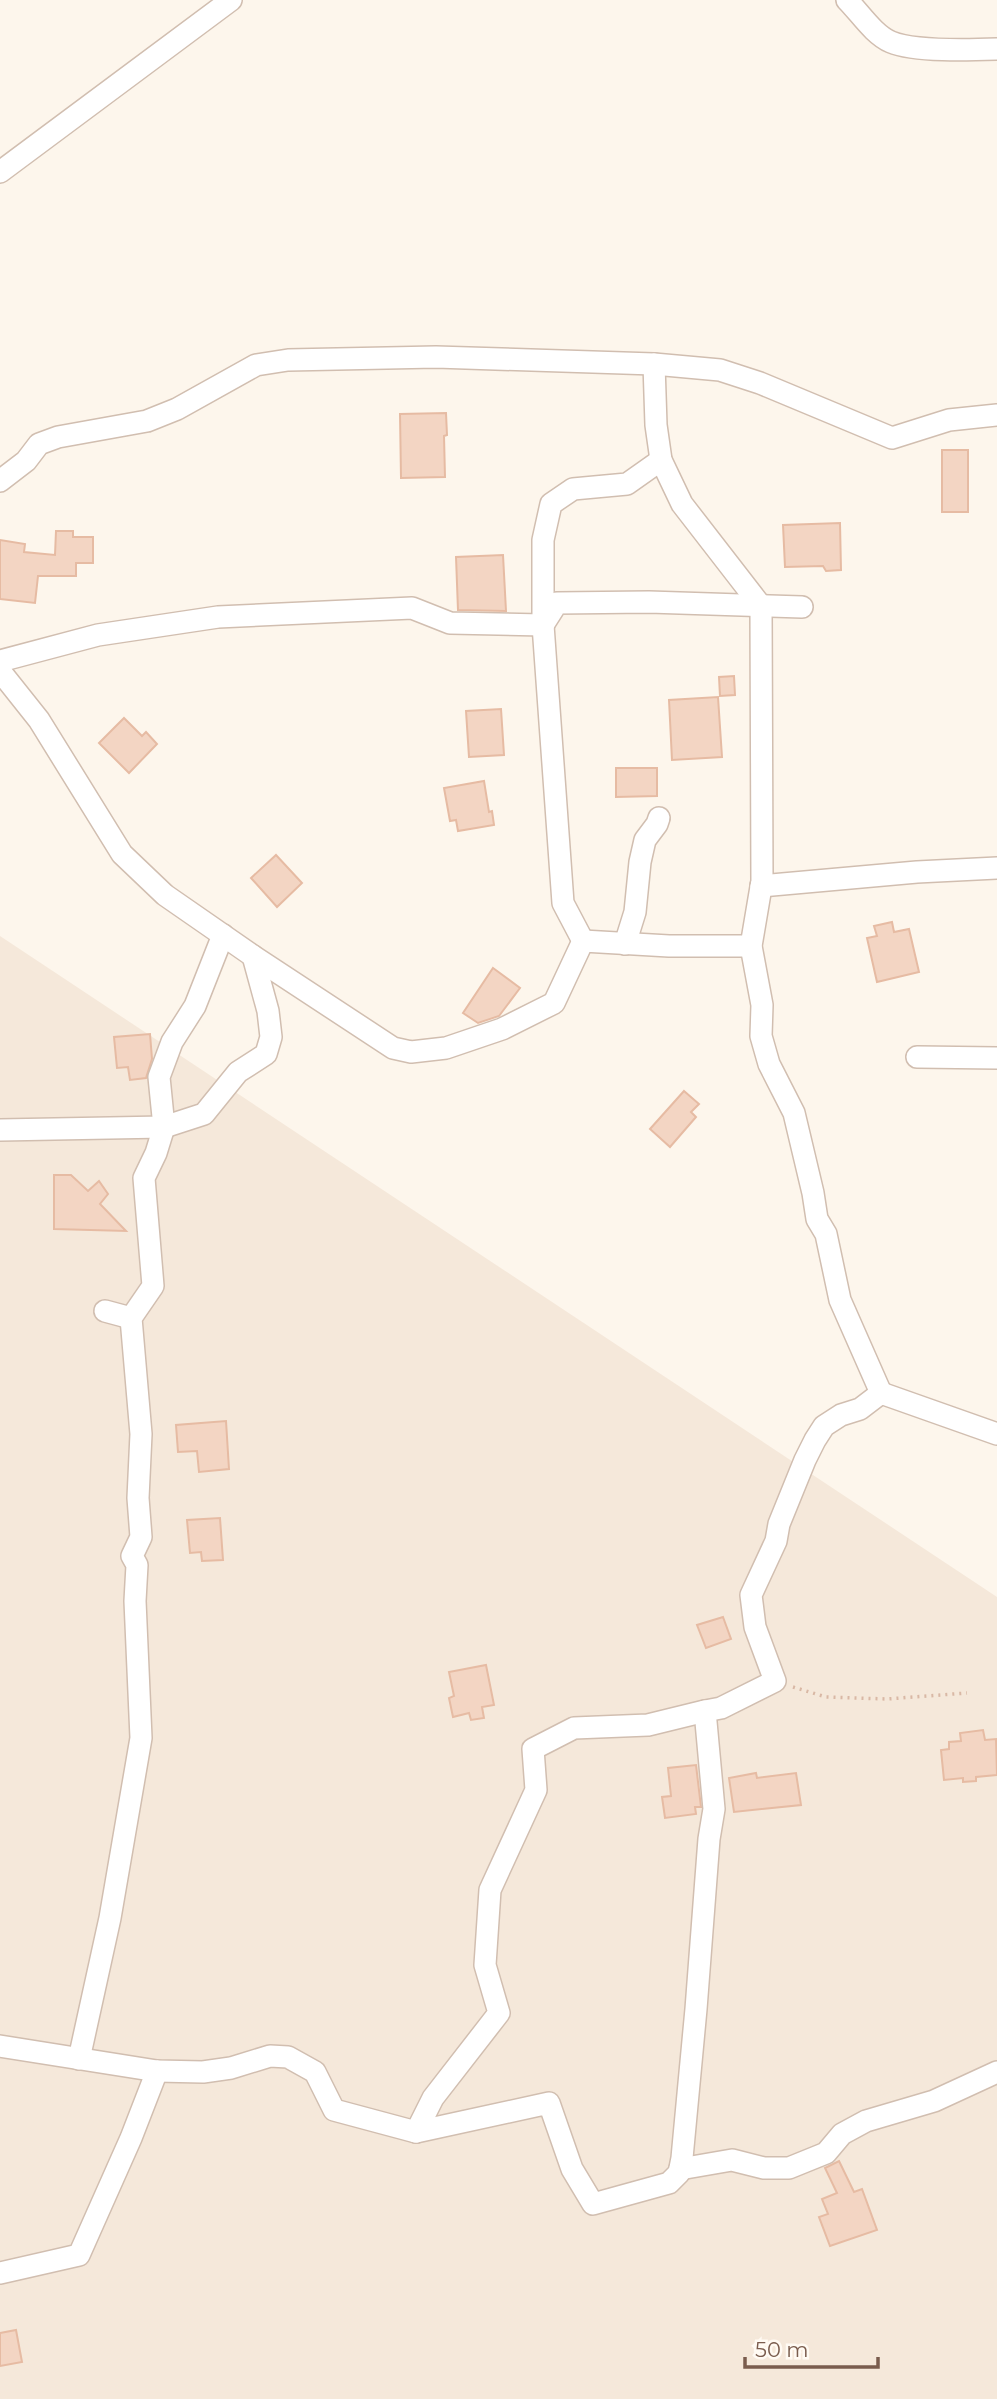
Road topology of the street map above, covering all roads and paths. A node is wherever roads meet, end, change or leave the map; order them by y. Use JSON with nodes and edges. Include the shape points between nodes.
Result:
{"nodes":[{"id":1,"x":231,"y":0,"type":"edge"},
{"id":2,"x":847,"y":0,"type":"edge"},
{"id":3,"x":997,"y":49,"type":"edge"},
{"id":4,"x":0,"y":172,"type":"edge"},
{"id":5,"x":654,"y":364,"type":"junction"},
{"id":6,"x":997,"y":415,"type":"edge"},
{"id":7,"x":661,"y":460,"type":"junction"},
{"id":8,"x":0,"y":481,"type":"edge"},
{"id":9,"x":761,"y":606,"type":"junction"},
{"id":10,"x":802,"y":607,"type":"dead end"},
{"id":11,"x":543,"y":625,"type":"junction"},
{"id":12,"x":0,"y":661,"type":"edge"},
{"id":13,"x":0,"y":671,"type":"edge"},
{"id":14,"x":659,"y":818,"type":"dead end"},
{"id":15,"x":997,"y":868,"type":"edge"},
{"id":16,"x":761,"y":886,"type":"junction"},
{"id":17,"x":223,"y":935,"type":"junction"},
{"id":18,"x":583,"y":941,"type":"junction"},
{"id":19,"x":625,"y":944,"type":"junction"},
{"id":20,"x":751,"y":946,"type":"junction"},
{"id":21,"x":253,"y":956,"type":"junction"},
{"id":22,"x":917,"y":1057,"type":"dead end"},
{"id":23,"x":997,"y":1058,"type":"edge"},
{"id":24,"x":164,"y":1127,"type":"junction"},
{"id":25,"x":0,"y":1130,"type":"edge"},
{"id":26,"x":106,"y":1311,"type":"dead end"},
{"id":27,"x":131,"y":1318,"type":"junction"},
{"id":28,"x":881,"y":1393,"type":"junction"},
{"id":29,"x":997,"y":1434,"type":"edge"},
{"id":30,"x":775,"y":1681,"type":"junction"},
{"id":31,"x":967,"y":1693,"type":"dead end"},
{"id":32,"x":705,"y":1711,"type":"junction"},
{"id":33,"x":0,"y":2046,"type":"edge"},
{"id":34,"x":79,"y":2059,"type":"junction"},
{"id":35,"x":157,"y":2071,"type":"junction"},
{"id":36,"x":997,"y":2072,"type":"edge"},
{"id":37,"x":416,"y":2132,"type":"junction"},
{"id":38,"x":680,"y":2169,"type":"junction"},
{"id":39,"x":0,"y":2273,"type":"edge"}],
"edges":[{"from":1,"to":4,"type":"street"},
{"from":2,"to":3,"type":"street","via":[[891,42],[926,48]]},
{"from":5,"to":6,"type":"street","via":[[720,370],[892,438],[949,420]]},
{"from":5,"to":7,"type":"street"},
{"from":5,"to":8,"type":"street","via":[[436,357],[288,359],[256,365],[147,421],[39,444]]},
{"from":7,"to":9,"type":"street","via":[[682,504]]},
{"from":7,"to":11,"type":"street","via":[[627,484],[573,489],[551,504],[543,540]]},
{"from":9,"to":10,"type":"street"},
{"from":9,"to":11,"type":"street","via":[[557,603]]},
{"from":9,"to":16,"type":"street"},
{"from":11,"to":12,"type":"street","via":[[450,623],[412,608],[218,617],[98,635]]},
{"from":11,"to":18,"type":"street","via":[[563,903]]},
{"from":13,"to":17,"type":"street","via":[[39,720],[122,854],[165,895]]},
{"from":14,"to":19,"type":"street","via":[[645,840],[635,912]]},
{"from":15,"to":16,"type":"street"},
{"from":16,"to":20,"type":"street"},
{"from":17,"to":21,"type":"street"},
{"from":17,"to":24,"type":"street","via":[[195,1006],[172,1042],[159,1077]]},
{"from":18,"to":19,"type":"street"},
{"from":18,"to":21,"type":"street","via":[[554,1003],[502,1029],[425,1052],[393,1048]]},
{"from":19,"to":20,"type":"street"},
{"from":20,"to":28,"type":"street","via":[[762,1005],[761,1036],[769,1064],[794,1113],[840,1300]]},
{"from":21,"to":24,"type":"street","via":[[270,1024],[265,1054],[238,1072],[204,1114]]},
{"from":22,"to":23,"type":"street"},
{"from":24,"to":25,"type":"street"},
{"from":24,"to":27,"type":"street","via":[[144,1178],[153,1286]]},
{"from":26,"to":27,"type":"street"},
{"from":27,"to":34,"type":"street","via":[[141,1434],[141,1536],[132,1556],[138,1565],[135,1601],[141,1738],[110,1918]]},
{"from":28,"to":29,"type":"street"},
{"from":28,"to":30,"type":"street","via":[[824,1426],[805,1460],[751,1595],[755,1627]]},
{"from":30,"to":31,"type":"path","via":[[826,1697],[887,1699]]},
{"from":30,"to":32,"type":"street","via":[[721,1708]]},
{"from":32,"to":37,"type":"street","via":[[648,1725],[574,1728],[533,1749],[536,1790],[490,1889],[485,1965],[499,2013],[433,2098]]},
{"from":32,"to":38,"type":"street","via":[[714,1809]]},
{"from":33,"to":34,"type":"street"},
{"from":34,"to":35,"type":"street"},
{"from":35,"to":37,"type":"street","via":[[203,2072],[270,2056],[288,2057],[315,2072],[334,2110]]},
{"from":35,"to":39,"type":"street","via":[[79,2255]]},
{"from":36,"to":38,"type":"street","via":[[934,2101],[866,2121],[842,2134],[826,2153],[789,2168],[732,2160]]},
{"from":37,"to":38,"type":"street","via":[[549,2103],[572,2169],[593,2204],[669,2183]]}]}
